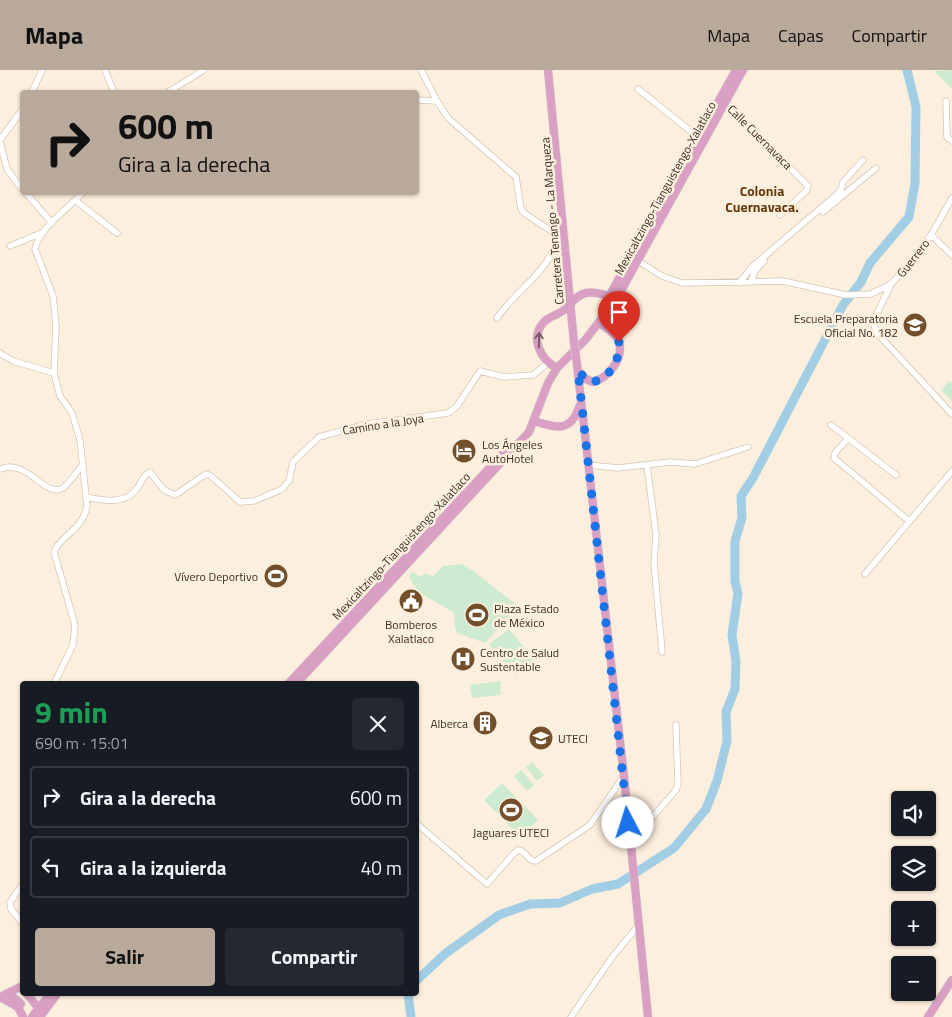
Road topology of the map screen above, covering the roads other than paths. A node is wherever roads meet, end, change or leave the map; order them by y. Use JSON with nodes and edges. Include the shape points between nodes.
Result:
{"nodes":[{"id":1,"x":42,"y":70,"type":"edge"},
{"id":2,"x":105,"y":70,"type":"edge"},
{"id":3,"x":204,"y":70,"type":"edge"},
{"id":4,"x":421,"y":70,"type":"edge"},
{"id":5,"x":548,"y":70,"type":"edge"},
{"id":6,"x":736,"y":70,"type":"edge"},
{"id":7,"x":743,"y":70,"type":"edge"},
{"id":8,"x":638,"y":89,"type":"dead end"},
{"id":9,"x":33,"y":90,"type":"edge"},
{"id":10,"x":113,"y":90,"type":"edge"},
{"id":11,"x":171,"y":90,"type":"edge"},
{"id":12,"x":419,"y":100,"type":"edge"},
{"id":13,"x":436,"y":101,"type":"junction"},
{"id":14,"x":946,"y":101,"type":"dead end"},
{"id":15,"x":725,"y":102,"type":"junction"},
{"id":16,"x":20,"y":113,"type":"edge"},
{"id":17,"x":698,"y":137,"type":"junction"},
{"id":18,"x":0,"y":141,"type":"edge"},
{"id":19,"x":952,"y":141,"type":"edge"},
{"id":20,"x":863,"y":160,"type":"dead end"},
{"id":21,"x":876,"y":168,"type":"dead end"},
{"id":22,"x":20,"y":184,"type":"edge"},
{"id":23,"x":29,"y":195,"type":"edge"},
{"id":24,"x":81,"y":195,"type":"edge"},
{"id":25,"x":952,"y":198,"type":"edge"},
{"id":26,"x":76,"y":201,"type":"junction"},
{"id":27,"x":780,"y":215,"type":"dead end"},
{"id":28,"x":52,"y":223,"type":"junction"},
{"id":29,"x":46,"y":231,"type":"junction"},
{"id":30,"x":117,"y":233,"type":"dead end"},
{"id":31,"x":931,"y":235,"type":"junction"},
{"id":32,"x":562,"y":236,"type":"junction"},
{"id":33,"x":10,"y":246,"type":"dead end"},
{"id":34,"x":952,"y":255,"type":"edge"},
{"id":35,"x":634,"y":258,"type":"junction"},
{"id":36,"x":751,"y":282,"type":"junction"},
{"id":37,"x":740,"y":283,"type":"junction"},
{"id":38,"x":891,"y":284,"type":"junction"},
{"id":39,"x":614,"y":297,"type":"junction"},
{"id":40,"x":572,"y":302,"type":"junction"},
{"id":41,"x":559,"y":314,"type":"junction"},
{"id":42,"x":496,"y":318,"type":"dead end"},
{"id":43,"x":599,"y":323,"type":"junction"},
{"id":44,"x":572,"y":324,"type":"junction"},
{"id":45,"x":0,"y":352,"type":"edge"},
{"id":46,"x":548,"y":363,"type":"junction"},
{"id":47,"x":557,"y":368,"type":"junction"},
{"id":48,"x":578,"y":371,"type":"junction"},
{"id":49,"x":54,"y":373,"type":"junction"},
{"id":50,"x":581,"y":401,"type":"junction"},
{"id":51,"x":952,"y":414,"type":"edge"},
{"id":52,"x":533,"y":423,"type":"junction"},
{"id":53,"x":831,"y":425,"type":"dead end"},
{"id":54,"x":848,"y":438,"type":"junction"},
{"id":55,"x":748,"y":446,"type":"dead end"},
{"id":56,"x":83,"y":464,"type":"junction"},
{"id":57,"x":588,"y":465,"type":"junction"},
{"id":58,"x":647,"y":465,"type":"junction"},
{"id":59,"x":0,"y":469,"type":"edge"},
{"id":60,"x":952,"y":471,"type":"edge"},
{"id":61,"x":896,"y":475,"type":"dead end"},
{"id":62,"x":86,"y":497,"type":"junction"},
{"id":63,"x":910,"y":522,"type":"junction"},
{"id":64,"x":865,"y":574,"type":"dead end"},
{"id":65,"x":662,"y":652,"type":"dead end"},
{"id":66,"x":56,"y":681,"type":"edge"},
{"id":67,"x":291,"y":681,"type":"edge"},
{"id":68,"x":299,"y":681,"type":"edge"},
{"id":69,"x":676,"y":726,"type":"dead end"},
{"id":70,"x":624,"y":776,"type":"junction"},
{"id":71,"x":419,"y":826,"type":"edge"},
{"id":72,"x":630,"y":838,"type":"junction"},
{"id":73,"x":20,"y":888,"type":"edge"},
{"id":74,"x":20,"y":920,"type":"edge"},
{"id":75,"x":639,"y":924,"type":"junction"},
{"id":76,"x":952,"y":980,"type":"edge"},
{"id":77,"x":20,"y":987,"type":"edge"},
{"id":78,"x":8,"y":993,"type":"junction"},
{"id":79,"x":29,"y":996,"type":"edge"},
{"id":80,"x":49,"y":996,"type":"edge"},
{"id":81,"x":55,"y":996,"type":"edge"},
{"id":82,"x":0,"y":997,"type":"edge"},
{"id":83,"x":48,"y":1005,"type":"junction"},
{"id":84,"x":40,"y":1008,"type":"junction"},
{"id":85,"x":23,"y":1017,"type":"edge"},
{"id":86,"x":28,"y":1017,"type":"edge"},
{"id":87,"x":32,"y":1017,"type":"edge"},
{"id":88,"x":40,"y":1017,"type":"edge"},
{"id":89,"x":571,"y":1017,"type":"edge"},
{"id":90,"x":648,"y":1017,"type":"edge"},
{"id":91,"x":928,"y":1017,"type":"edge"}],
"edges":[{"from":1,"to":9,"type":"street"},
{"from":2,"to":10,"type":"street"},
{"from":3,"to":11,"type":"street"},
{"from":4,"to":13,"type":"street"},
{"from":5,"to":32,"type":"main road","name":"Carretera Tenango - La Marqueza"},
{"from":6,"to":17,"type":"main road","name":"Mexicaltzingo-Tianguistengo-Xalatlaco"},
{"from":7,"to":15,"type":"main road","name":"Mexicaltzingo-Tianguistengo-Xalatlaco"},
{"from":8,"to":17,"type":"street"},
{"from":12,"to":13,"type":"street"},
{"from":13,"to":32,"type":"street","via":[[448,118],[516,177],[524,213]]},
{"from":14,"to":19,"type":"street","via":[[947,137]]},
{"from":15,"to":27,"type":"street","name":"Calle Cuernavaca","via":[[808,186]]},
{"from":15,"to":35,"type":"main road","name":"Mexicaltzingo-Tianguistengo-Xalatlaco"},
{"from":16,"to":18,"type":"street"},
{"from":17,"to":35,"type":"main road","name":"Mexicaltzingo-Tianguistengo-Xalatlaco"},
{"from":18,"to":22,"type":"street","via":[[7,169]]},
{"from":20,"to":37,"type":"street","via":[[835,196],[753,266]]},
{"from":21,"to":36,"type":"street","via":[[761,264]]},
{"from":23,"to":28,"type":"street"},
{"from":24,"to":26,"type":"street"},
{"from":25,"to":31,"type":"street","name":"Guerrero"},
{"from":26,"to":28,"type":"street"},
{"from":26,"to":30,"type":"street"},
{"from":28,"to":29,"type":"street"},
{"from":29,"to":33,"type":"street"},
{"from":29,"to":49,"type":"street","via":[[37,241],[36,249],[53,296],[56,326]]},
{"from":31,"to":34,"type":"street"},
{"from":31,"to":38,"type":"street","name":"Guerrero"},
{"from":32,"to":40,"type":"main road","name":"Carretera Tenango - La Marqueza"},
{"from":32,"to":42,"type":"street","via":[[543,268],[510,299]]},
{"from":35,"to":37,"type":"street","via":[[672,281]]},
{"from":35,"to":39,"type":"main road","name":"Mexicaltzingo-Tianguistengo-Xalatlaco"},
{"from":36,"to":37,"type":"street"},
{"from":36,"to":38,"type":"street","name":"Guerrero","via":[[790,282],[856,296],[871,294]]},
{"from":38,"to":51,"type":"street","via":[[874,322],[877,333]]},
{"from":39,"to":40,"type":"main road","via":[[590,293]]},
{"from":39,"to":43,"type":"main road","name":"Mexicaltzingo-Tianguistengo-Xalatlaco"},
{"from":40,"to":41,"type":"main road"},
{"from":40,"to":44,"type":"main road","name":"Carretera Tenango - La Marqueza"},
{"from":41,"to":44,"type":"main road"},
{"from":46,"to":41,"type":"main road","one_way":true,"via":[[539,348],[538,337],[544,322]]},
{"from":43,"to":47,"type":"main road","name":"Mexicaltzingo-Tianguistengo-Xalatlaco"},
{"from":43,"to":48,"type":"main road","via":[[614,333],[619,342],[615,364],[604,378],[593,382]]},
{"from":44,"to":48,"type":"main road","name":"Carretera Tenango - La Marqueza","bridge":true},
{"from":45,"to":49,"type":"street","via":[[13,361]]},
{"from":46,"to":47,"type":"main road"},
{"from":46,"to":62,"type":"street","name":"Camino a la Joya","via":[[534,375],[504,377],[480,371],[457,406],[448,413],[367,424],[319,437],[293,462],[287,485],[254,502],[240,502],[206,474],[175,495],[164,490],[150,472],[134,492],[124,498],[103,501]]},
{"from":47,"to":52,"type":"main road","name":"Mexicaltzingo-Tianguistengo-Xalatlaco"},
{"from":48,"to":50,"type":"main road","name":"Carretera Tenango - La Marqueza"},
{"from":49,"to":56,"type":"street","via":[[60,396],[72,413]]},
{"from":50,"to":52,"type":"main road","via":[[573,420],[565,426]]},
{"from":50,"to":57,"type":"main road","name":"Carretera Tenango - La Marqueza"},
{"from":52,"to":67,"type":"main road","name":"Mexicaltzingo-Tianguistengo-Xalatlaco"},
{"from":52,"to":68,"type":"main road","name":"Mexicaltzingo-Tianguistengo-Xalatlaco","via":[[529,432],[484,482]]},
{"from":53,"to":54,"type":"street"},
{"from":54,"to":61,"type":"street"},
{"from":54,"to":63,"type":"street","via":[[834,452],[834,458]]},
{"from":55,"to":58,"type":"street","via":[[701,463]]},
{"from":56,"to":59,"type":"street","via":[[63,488],[54,491],[28,472],[8,466]]},
{"from":56,"to":62,"type":"street"},
{"from":57,"to":58,"type":"street","via":[[618,468]]},
{"from":57,"to":70,"type":"main road","name":"Carretera Tenango - La Marqueza"},
{"from":58,"to":65,"type":"street","via":[[656,535],[654,562]]},
{"from":60,"to":63,"type":"street"},
{"from":62,"to":66,"type":"street","via":[[85,516],[78,528],[56,546],[54,552],[75,625],[71,650]]},
{"from":63,"to":64,"type":"street"},
{"from":69,"to":72,"type":"street","via":[[676,790]]},
{"from":70,"to":71,"type":"street","via":[[598,816],[582,832],[540,860],[533,861],[517,850],[487,884]]},
{"from":70,"to":72,"type":"main road","name":"Carretera Tenango - La Marqueza"},
{"from":72,"to":75,"type":"main road","name":"Carretera Tenango - La Marqueza"},
{"from":73,"to":74,"type":"street","via":[[10,902],[11,909]]},
{"from":75,"to":89,"type":"street"},
{"from":75,"to":90,"type":"main road","name":"Carretera Tenango - La Marqueza"},
{"from":76,"to":91,"type":"main road"},
{"from":77,"to":78,"type":"main road"},
{"from":78,"to":82,"type":"main road"},
{"from":78,"to":86,"type":"main road","via":[[23,1007]]},
{"from":79,"to":84,"type":"main road"},
{"from":80,"to":84,"type":"main road"},
{"from":81,"to":83,"type":"main road"},
{"from":82,"to":85,"type":"main road","via":[[18,1006]]},
{"from":83,"to":84,"type":"main road"},
{"from":83,"to":88,"type":"main road"},
{"from":84,"to":87,"type":"main road"}]}
